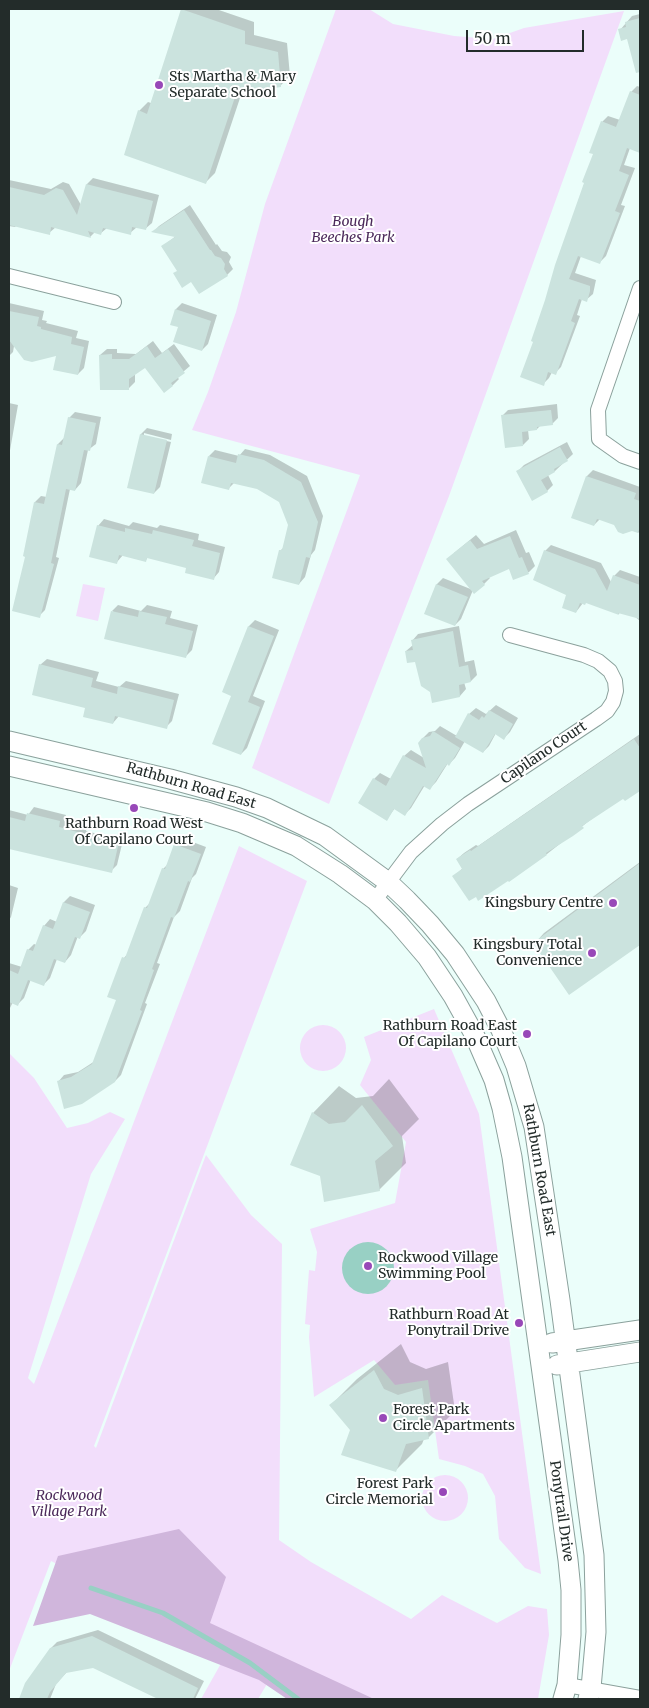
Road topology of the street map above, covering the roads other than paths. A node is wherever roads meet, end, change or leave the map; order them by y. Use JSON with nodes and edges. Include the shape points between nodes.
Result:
{"nodes":[{"id":1,"x":9,"y":276,"type":"edge"},
{"id":2,"x":640,"y":288,"type":"edge"},
{"id":3,"x":114,"y":302,"type":"dead end"},
{"id":4,"x":640,"y":462,"type":"edge"},
{"id":5,"x":510,"y":634,"type":"dead end"},
{"id":6,"x":9,"y":741,"type":"edge"},
{"id":7,"x":9,"y":766,"type":"edge"},
{"id":8,"x":388,"y":882,"type":"junction"},
{"id":9,"x":375,"y":900,"type":"junction"},
{"id":10,"x":536,"y":1322,"type":"joint"},
{"id":11,"x":640,"y":1330,"type":"edge"},
{"id":12,"x":565,"y":1341,"type":"junction"},
{"id":13,"x":538,"y":1345,"type":"junction"},
{"id":14,"x":640,"y":1352,"type":"edge"},
{"id":15,"x":568,"y":1363,"type":"junction"},
{"id":16,"x":541,"y":1367,"type":"junction"},
{"id":17,"x":565,"y":1692,"type":"edge"},
{"id":18,"x":589,"y":1694,"type":"edge"},
{"id":19,"x":640,"y":1698,"type":"edge"}],
"edges":[{"from":1,"to":3,"type":"street"},
{"from":2,"to":4,"type":"street","via":[[598,410],[599,439],[623,456]]},
{"from":5,"to":8,"type":"street","name":"Capilano Court","via":[[598,661],[615,680],[613,702],[596,719],[442,824],[410,852]]},
{"from":6,"to":8,"type":"street","name":"Rathburn Road East","via":[[188,783],[268,808],[326,836]]},
{"from":7,"to":9,"type":"street","name":"Rathburn Road East","via":[[242,823],[296,846]]},
{"from":8,"to":9,"type":"street","name":"Capilano Court"},
{"from":8,"to":12,"type":"street","name":"Rathburn Road East","via":[[430,924],[465,968],[493,1015],[516,1066],[534,1127]]},
{"from":9,"to":10,"type":"street","name":"Rathburn Road East","via":[[398,923],[445,982],[474,1034],[494,1080],[512,1157]]},
{"from":10,"to":13,"type":"street","name":"Ponytrail Drive"},
{"from":11,"to":12,"type":"street"},
{"from":12,"to":13,"type":"street"},
{"from":12,"to":15,"type":"street","name":"Ponytrail Drive"},
{"from":13,"to":16,"type":"street","name":"Ponytrail Drive"},
{"from":14,"to":15,"type":"street"},
{"from":15,"to":16,"type":"street"},
{"from":15,"to":18,"type":"street","name":"Ponytrail Drive","via":[[594,1555],[596,1632]]},
{"from":16,"to":17,"type":"street","name":"Ponytrail Drive","via":[[571,1590],[571,1635]]},
{"from":17,"to":18,"type":"street"},
{"from":18,"to":19,"type":"street"}]}
